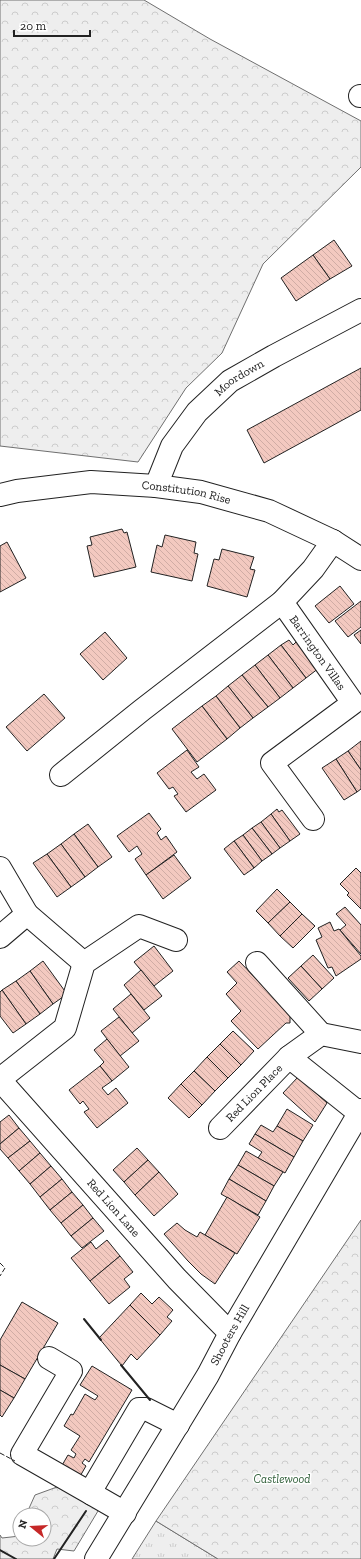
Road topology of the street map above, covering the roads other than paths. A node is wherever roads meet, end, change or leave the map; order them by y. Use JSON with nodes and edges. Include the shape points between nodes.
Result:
{"nodes":[{"id":1,"x":361,"y":310,"type":"edge"},
{"id":2,"x":156,"y":486,"type":"junction"},
{"id":3,"x":0,"y":496,"type":"edge"},
{"id":4,"x":333,"y":541,"type":"junction"},
{"id":5,"x":361,"y":559,"type":"edge"},
{"id":6,"x":282,"y":602,"type":"junction"},
{"id":7,"x":61,"y":775,"type":"dead end"},
{"id":8,"x":313,"y":819,"type":"dead end"},
{"id":9,"x":0,"y":868,"type":"edge"},
{"id":10,"x":27,"y":914,"type":"junction"},
{"id":11,"x":0,"y":937,"type":"edge"},
{"id":12,"x":176,"y":940,"type":"dead end"},
{"id":13,"x":84,"y":963,"type":"junction"},
{"id":14,"x":257,"y":964,"type":"dead end"},
{"id":15,"x":321,"y":1034,"type":"junction"},
{"id":16,"x":361,"y":1042,"type":"edge"},
{"id":17,"x":289,"y":1057,"type":"junction"},
{"id":18,"x":0,"y":1080,"type":"edge"},
{"id":19,"x":360,"y":1112,"type":"edge"},
{"id":20,"x":220,"y":1128,"type":"dead end"},
{"id":21,"x":230,"y":1333,"type":"junction"},
{"id":22,"x":49,"y":1358,"type":"dead end"},
{"id":23,"x":178,"y":1425,"type":"junction"},
{"id":24,"x":92,"y":1494,"type":"junction"},
{"id":25,"x":125,"y":1513,"type":"junction"},
{"id":26,"x":96,"y":1559,"type":"edge"}],
"edges":[{"from":1,"to":2,"type":"street","name":"Moordown","via":[[230,381],[198,412],[172,446]]},
{"from":2,"to":3,"type":"street","name":"Constitution Rise","via":[[91,482],[17,491]]},
{"from":2,"to":4,"type":"street","name":"Constitution Rise","via":[[202,492],[269,511]]},
{"from":4,"to":5,"type":"street","name":"Constitution Rise"},
{"from":4,"to":6,"type":"street","name":"Barrington Villas","via":[[313,569]]},
{"from":6,"to":7,"type":"street","name":"Barrington Villas"},
{"from":6,"to":8,"type":"street","name":"Barrington Villas","via":[[352,703],[272,763]]},
{"from":9,"to":10,"type":"street"},
{"from":10,"to":11,"type":"street"},
{"from":10,"to":13,"type":"street"},
{"from":12,"to":13,"type":"street","via":[[139,926]]},
{"from":13,"to":18,"type":"street","via":[[65,1028]]},
{"from":14,"to":15,"type":"street"},
{"from":15,"to":16,"type":"street"},
{"from":15,"to":17,"type":"street","name":"Red Lion Place"},
{"from":17,"to":19,"type":"street","name":"Red Lion Place"},
{"from":17,"to":20,"type":"street","name":"Red Lion Place"},
{"from":18,"to":21,"type":"street","name":"Red Lion Lane","via":[[177,1278]]},
{"from":19,"to":21,"type":"street","name":"Shooters Hill"},
{"from":21,"to":23,"type":"street","name":"Shooters Hill"},
{"from":22,"to":24,"type":"street","via":[[71,1371],[22,1454]]},
{"from":23,"to":24,"type":"street","via":[[146,1409],[139,1409],[92,1489]]},
{"from":23,"to":25,"type":"street","name":"Shooters Hill"},
{"from":24,"to":25,"type":"street"},
{"from":25,"to":26,"type":"street","name":"Shooters Hill"}]}
